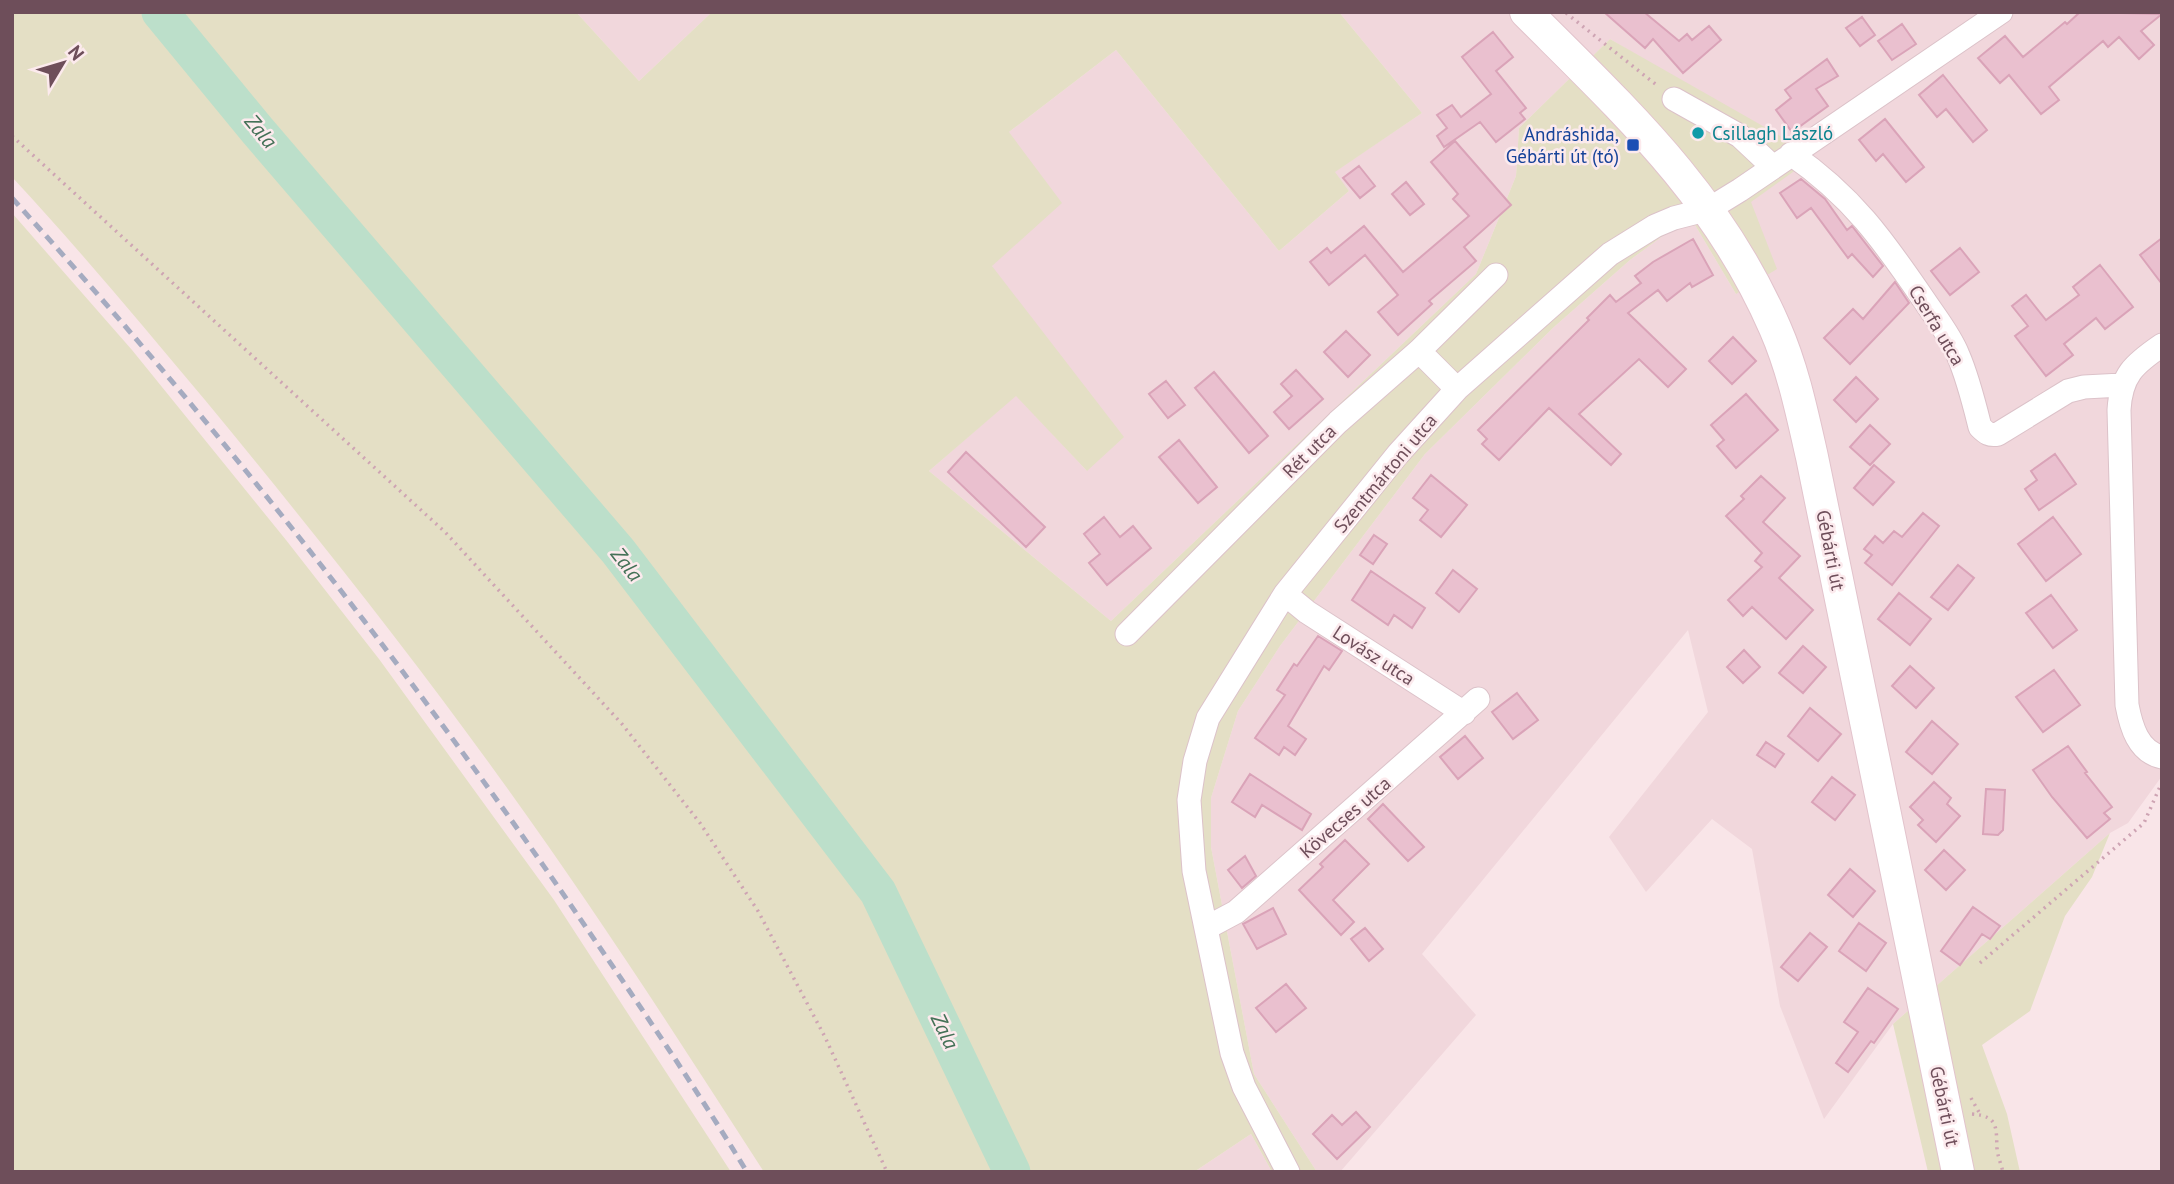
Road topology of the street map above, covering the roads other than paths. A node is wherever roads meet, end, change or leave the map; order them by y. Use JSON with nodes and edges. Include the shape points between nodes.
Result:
{"nodes":[{"id":1,"x":1527,"y":12,"type":"edge"},
{"id":2,"x":2001,"y":12,"type":"edge"},
{"id":3,"x":1674,"y":99,"type":"road end"},
{"id":4,"x":1782,"y":160,"type":"junction"},
{"id":5,"x":1709,"y":209,"type":"junction"},
{"id":6,"x":1496,"y":275,"type":"dead end"},
{"id":7,"x":2162,"y":345,"type":"edge"},
{"id":8,"x":1419,"y":351,"type":"junction"},
{"id":9,"x":2122,"y":385,"type":"junction"},
{"id":10,"x":1457,"y":389,"type":"junction"},
{"id":11,"x":1286,"y":594,"type":"junction"},
{"id":12,"x":1127,"y":634,"type":"dead end"},
{"id":13,"x":1471,"y":706,"type":"joint"},
{"id":14,"x":2159,"y":757,"type":"edge"},
{"id":15,"x":1206,"y":928,"type":"junction"},
{"id":16,"x":1288,"y":1172,"type":"edge"},
{"id":17,"x":1958,"y":1172,"type":"edge"}],
"edges":[{"from":1,"to":5,"type":"main road","name":"Gébárti út","via":[[1642,128]]},
{"from":2,"to":4,"type":"street","name":"Szentmártoni utca"},
{"from":3,"to":4,"type":"street"},
{"from":4,"to":5,"type":"street","name":"Szentmártoni utca"},
{"from":4,"to":9,"type":"street","name":"Cserfa utca","via":[[1830,183],[1853,204],[1901,267],[1955,348],[1980,427],[1986,432],[1998,434],[2068,391]]},
{"from":5,"to":10,"type":"street","name":"Szentmártoni utca","via":[[1655,226],[1611,254]]},
{"from":5,"to":17,"type":"main road","name":"Gébárti út","via":[[1769,316],[1798,399]]},
{"from":6,"to":8,"type":"street","name":"Rét utca"},
{"from":7,"to":9,"type":"street","via":[[2137,363]]},
{"from":8,"to":10,"type":"street"},
{"from":8,"to":12,"type":"street","name":"Rét utca","via":[[1338,422]]},
{"from":9,"to":14,"type":"street","via":[[2127,705],[2136,735]]},
{"from":10,"to":11,"type":"street","name":"Szentmártoni utca","via":[[1398,454]]},
{"from":11,"to":13,"type":"street","name":"Lovász utca","via":[[1307,612]]},
{"from":11,"to":15,"type":"street","name":"Szentmártoni utca","via":[[1208,718],[1195,761],[1190,827]]},
{"from":13,"to":15,"type":"street","name":"Kövecses utca","via":[[1236,912]]},
{"from":15,"to":16,"type":"street","name":"Szentmártoni utca","via":[[1232,1053],[1244,1087]]}]}
